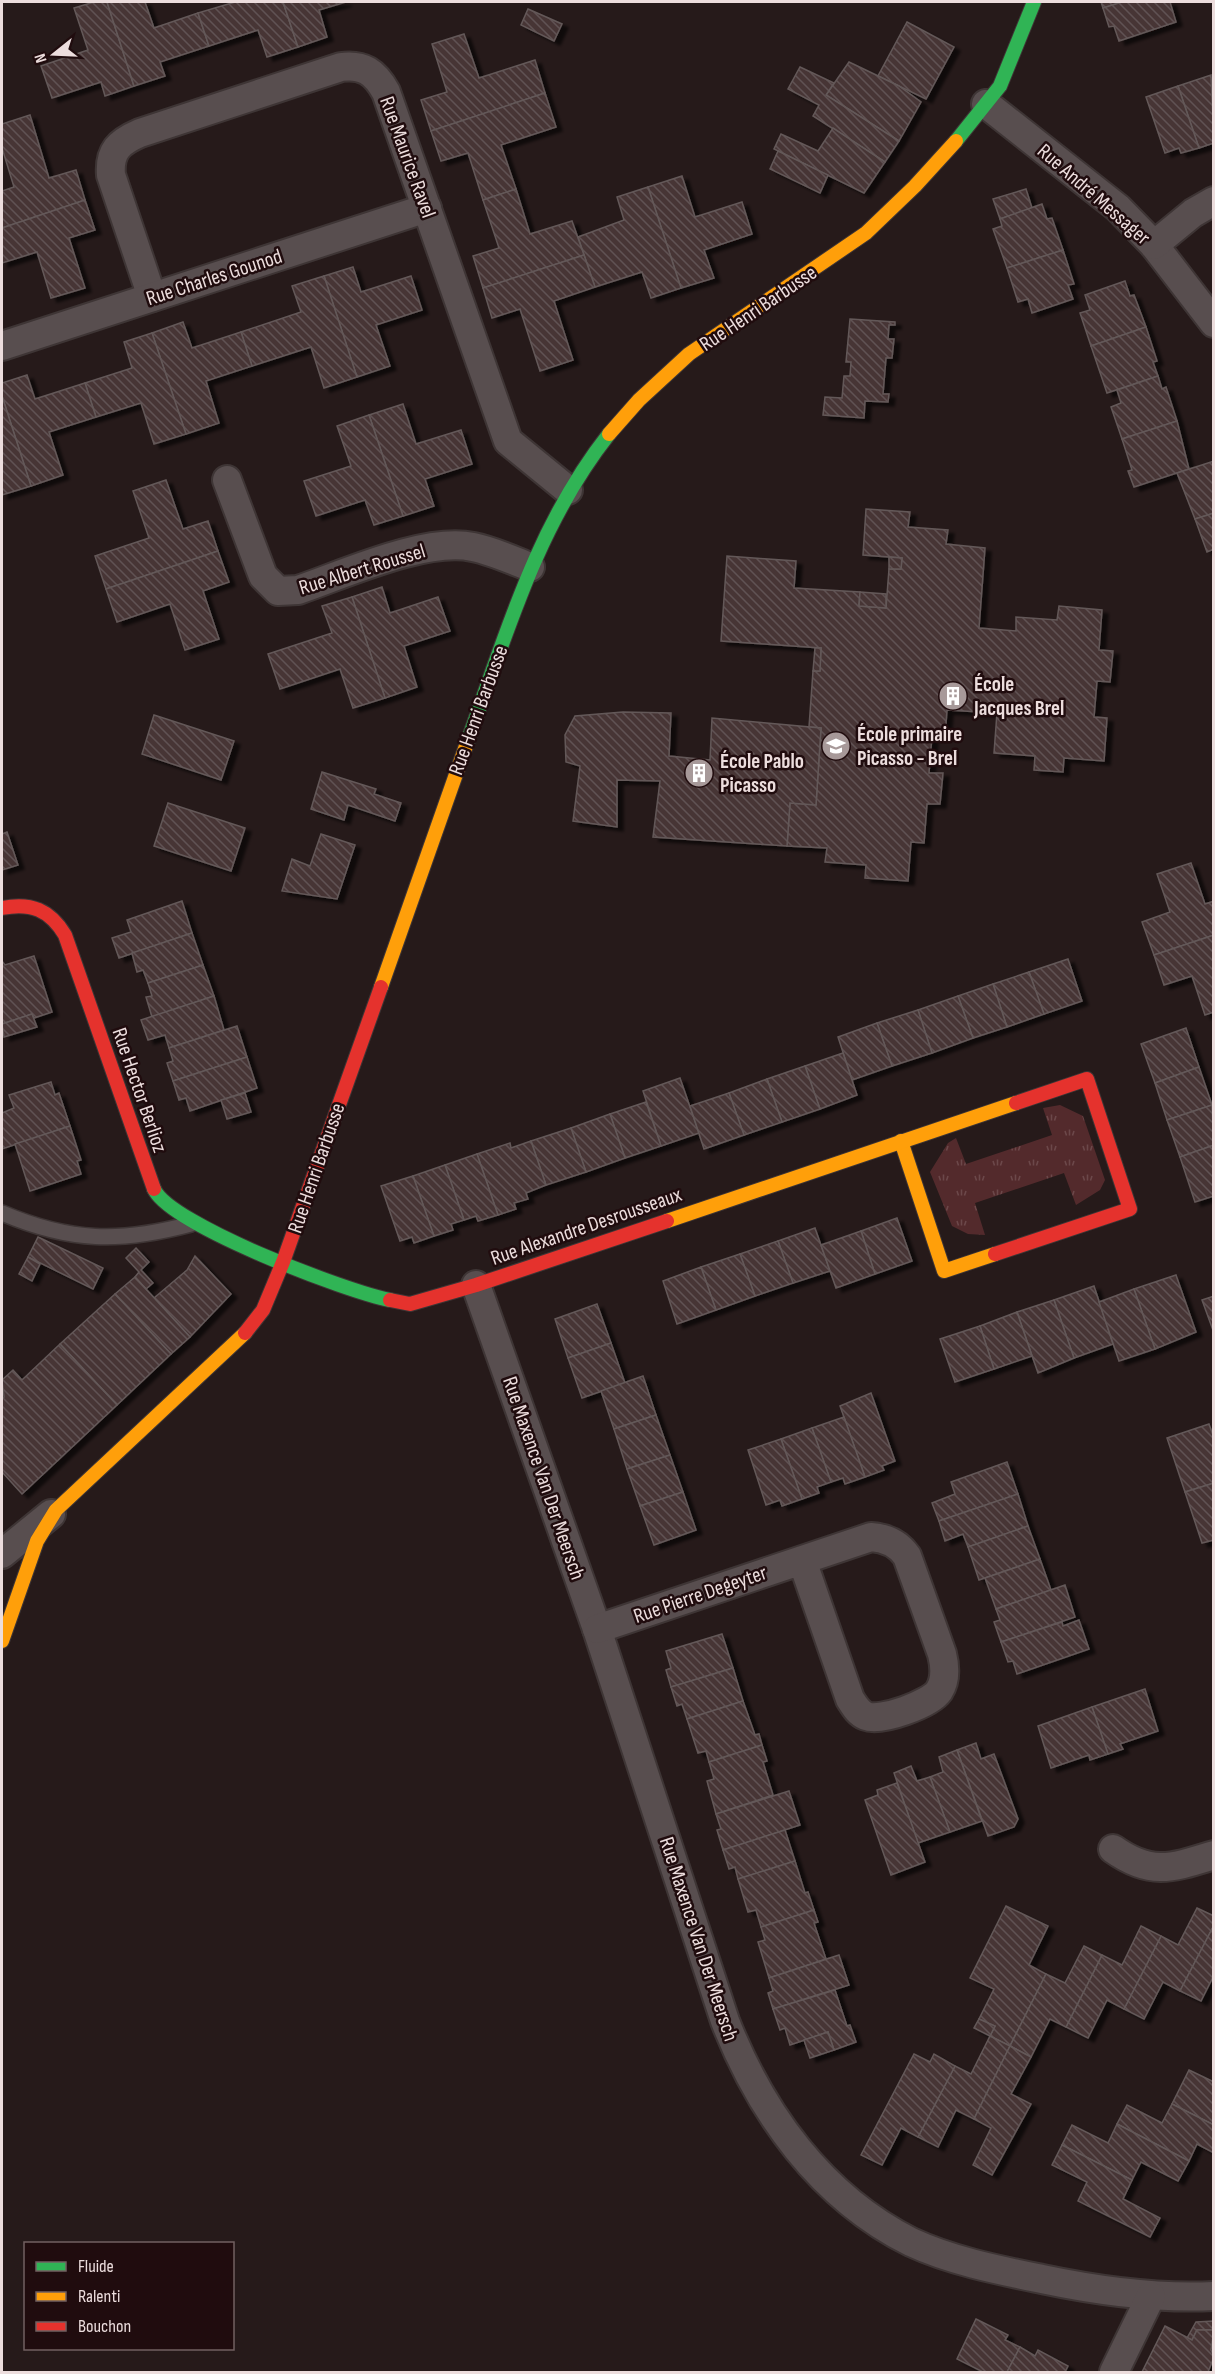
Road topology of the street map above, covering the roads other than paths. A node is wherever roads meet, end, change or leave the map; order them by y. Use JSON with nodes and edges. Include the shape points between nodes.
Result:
{"nodes":[{"id":1,"x":1034,"y":2,"type":"edge"},
{"id":2,"x":986,"y":104,"type":"junction"},
{"id":3,"x":1214,"y":201,"type":"edge"},
{"id":4,"x":427,"y":208,"type":"junction"},
{"id":5,"x":1154,"y":245,"type":"junction"},
{"id":6,"x":152,"y":297,"type":"junction"},
{"id":7,"x":1214,"y":323,"type":"edge"},
{"id":8,"x":2,"y":346,"type":"edge"},
{"id":9,"x":227,"y":480,"type":"dead end"},
{"id":10,"x":568,"y":490,"type":"junction"},
{"id":11,"x":530,"y":567,"type":"junction"},
{"id":12,"x":2,"y":908,"type":"edge"},
{"id":13,"x":901,"y":1141,"type":"junction"},
{"id":14,"x":2,"y":1213,"type":"edge"},
{"id":15,"x":197,"y":1222,"type":"junction"},
{"id":16,"x":283,"y":1262,"type":"junction"},
{"id":17,"x":476,"y":1285,"type":"junction"},
{"id":18,"x":56,"y":1510,"type":"junction"},
{"id":19,"x":2,"y":1554,"type":"edge"},
{"id":20,"x":802,"y":1560,"type":"junction"},
{"id":21,"x":597,"y":1629,"type":"junction"},
{"id":22,"x":2,"y":1641,"type":"edge"},
{"id":23,"x":1113,"y":1849,"type":"dead end"},
{"id":24,"x":1214,"y":1855,"type":"edge"},
{"id":25,"x":1151,"y":2296,"type":"junction"},
{"id":26,"x":1214,"y":2296,"type":"edge"},
{"id":27,"x":1114,"y":2373,"type":"edge"}],
"edges":[{"from":1,"to":2,"type":"street","name":"Rue Henri Barbusse","via":[[1015,55]]},
{"from":2,"to":5,"type":"street","name":"Rue André Messager","via":[[1118,208]]},
{"from":2,"to":10,"type":"street","name":"Rue Henri Barbusse","via":[[882,220],[718,333],[658,382],[614,426]]},
{"from":3,"to":5,"type":"street"},
{"from":4,"to":6,"type":"street","name":"Rue Charles Gounod"},
{"from":4,"to":6,"type":"street","name":"Rue Maurice Ravel","via":[[386,92],[368,70],[355,65],[341,67],[265,90],[140,133],[116,147],[110,160],[111,175]]},
{"from":4,"to":10,"type":"street","name":"Rue Maurice Ravel","via":[[508,441]]},
{"from":5,"to":7,"type":"street","name":"Rue André Messager"},
{"from":6,"to":8,"type":"street","name":"Rue Charles Gounod"},
{"from":9,"to":11,"type":"street","name":"Rue Albert Roussel","via":[[263,576],[278,591],[298,590],[411,552],[453,545],[472,547]]},
{"from":10,"to":11,"type":"street","name":"Rue Henri Barbusse"},
{"from":11,"to":16,"type":"street","name":"Rue Henri Barbusse"},
{"from":12,"to":15,"type":"street","name":"Rue Hector Berlioz","via":[[34,904],[58,922],[147,1175],[156,1194],[169,1207]]},
{"from":13,"to":13,"type":"street","name":"Rue Alexandre Desrousseaux","via":[[944,1271],[1130,1209],[1087,1079]]},
{"from":13,"to":17,"type":"street","name":"Rue Alexandre Desrousseaux"},
{"from":14,"to":15,"type":"lane","via":[[32,1226],[107,1239],[150,1235]]},
{"from":15,"to":16,"type":"street","name":"Rue Hector Berlioz"},
{"from":16,"to":17,"type":"street","name":"Rue Alexandre Desrousseaux","via":[[312,1277],[368,1296],[410,1304]]},
{"from":16,"to":18,"type":"street","name":"Rue Henri Barbusse","via":[[263,1310],[237,1343]]},
{"from":17,"to":21,"type":"street","name":"Rue Maxence Van Der Meersch"},
{"from":18,"to":19,"type":"street","name":"Rue Henri Barbusse"},
{"from":18,"to":22,"type":"street","name":"Rue Henri Barbusse","via":[[38,1541]]},
{"from":20,"to":20,"type":"street","name":"Rue Pierre Degeyter","via":[[871,1537],[882,1537],[900,1546],[907,1556],[945,1668],[939,1690],[932,1698],[876,1718],[856,1708]]},
{"from":20,"to":21,"type":"street","name":"Rue Pierre Degeyter"},
{"from":21,"to":25,"type":"street","name":"Rue Maxence Van Der Meersch","via":[[725,2021],[748,2075],[796,2148],[840,2193],[889,2230],[914,2243],[1007,2272]]},
{"from":23,"to":24,"type":"street","via":[[1144,1867],[1160,1869]]},
{"from":25,"to":26,"type":"street","name":"Rue Maxence Van Der Meersch"},
{"from":25,"to":27,"type":"street"}]}
